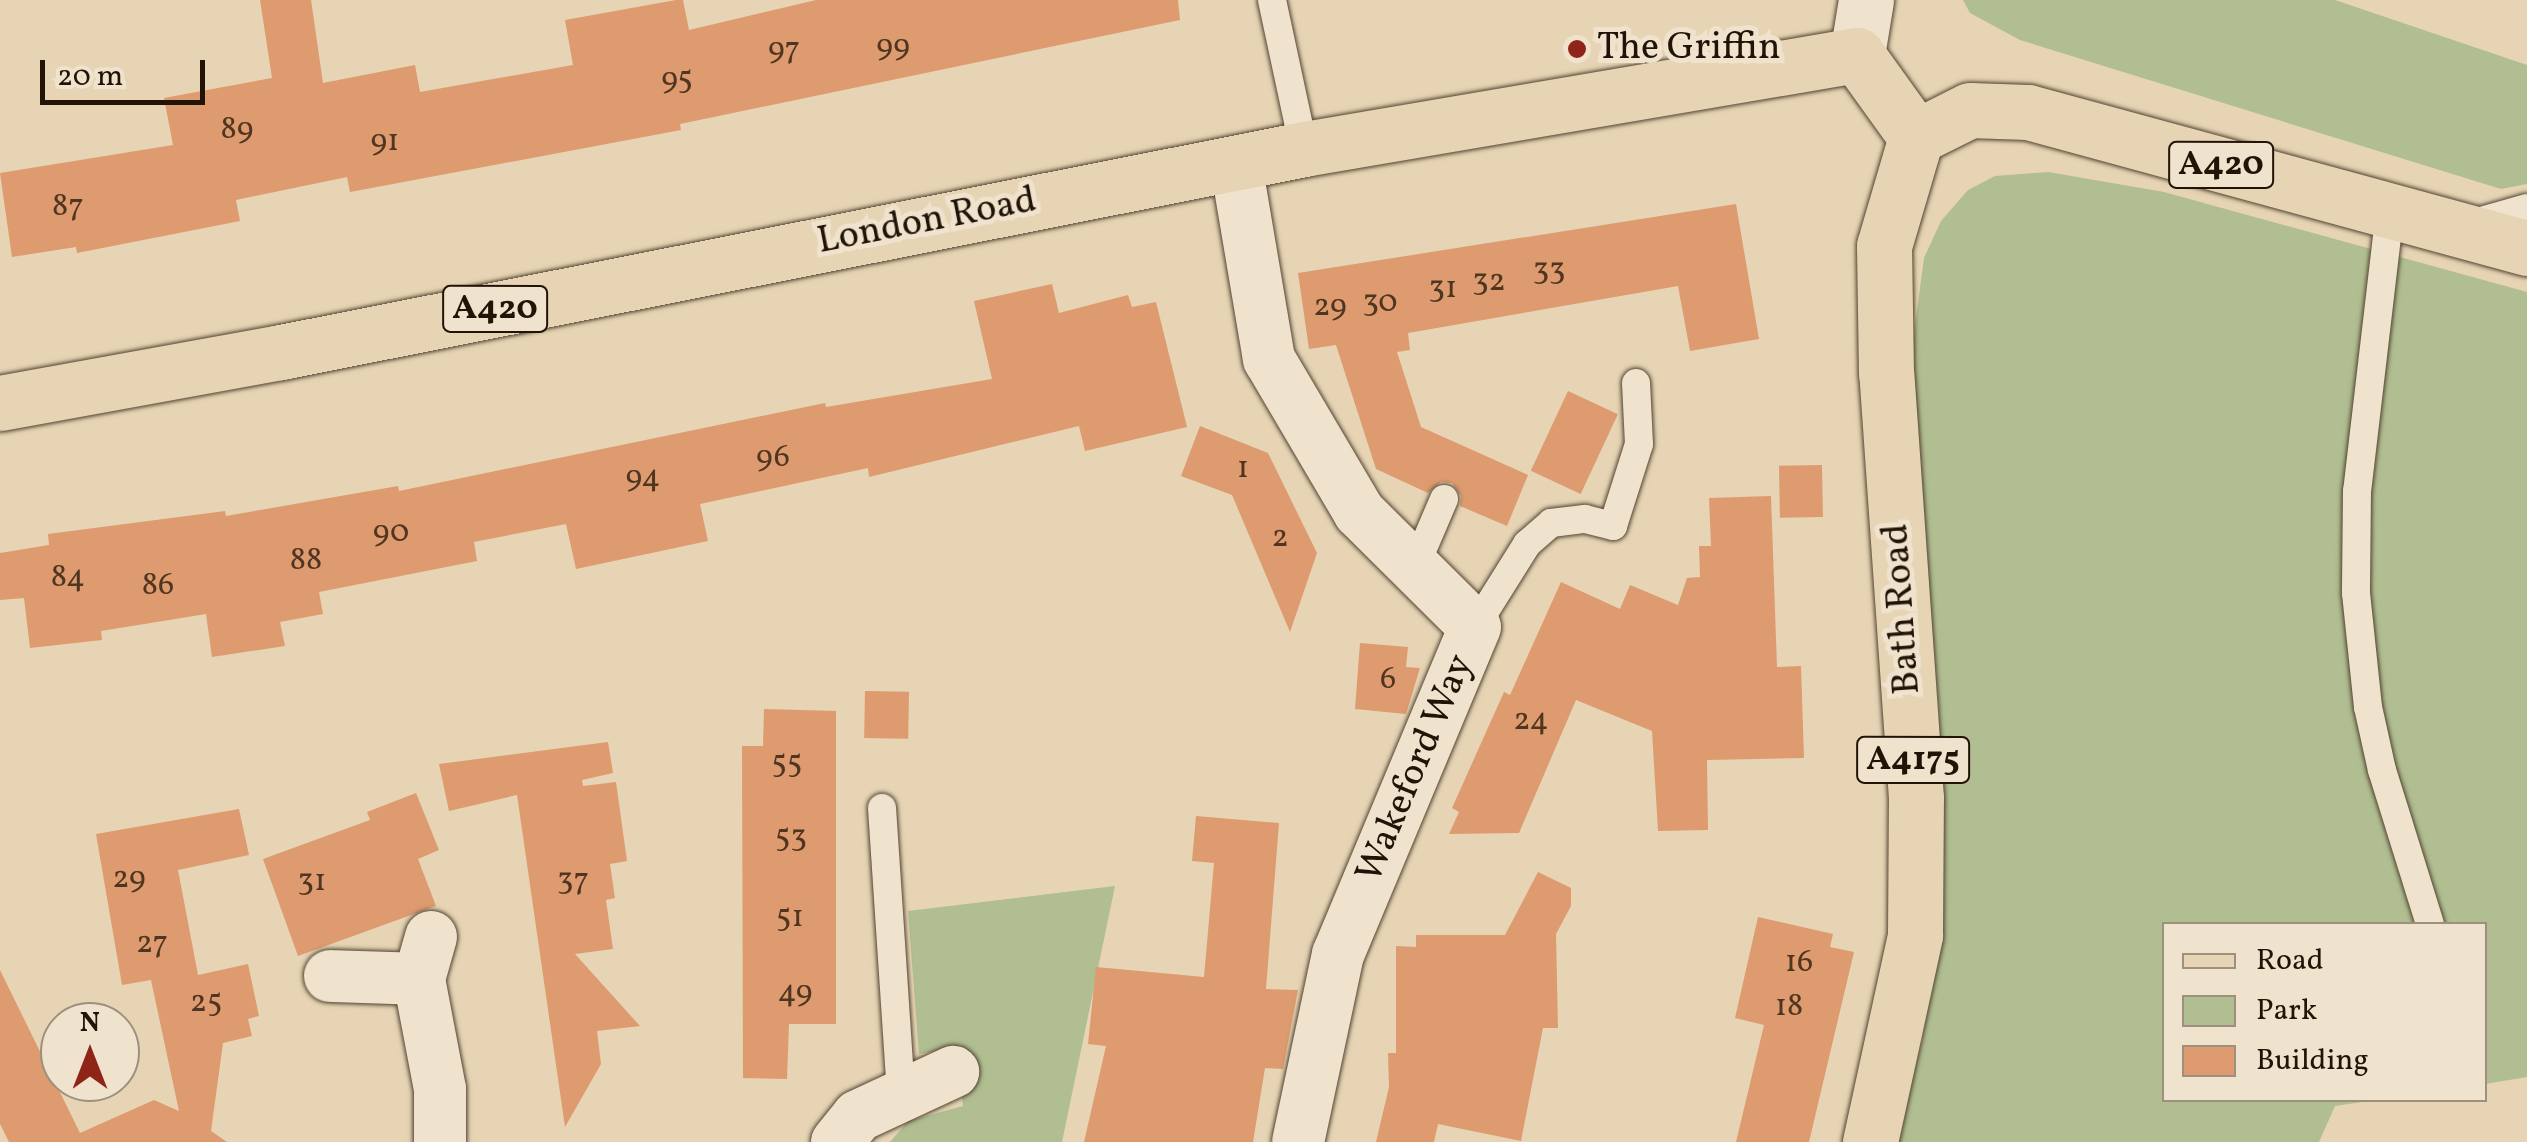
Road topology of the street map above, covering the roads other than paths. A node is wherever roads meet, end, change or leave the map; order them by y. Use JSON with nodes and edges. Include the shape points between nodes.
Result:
{"nodes":[{"id":1,"x":1272,"y":0,"type":"edge"},
{"id":2,"x":1866,"y":0,"type":"edge"},
{"id":3,"x":1857,"y":56,"type":"junction"},
{"id":4,"x":1916,"y":137,"type":"junction"},
{"id":5,"x":1304,"y":148,"type":"junction"},
{"id":6,"x":1236,"y":164,"type":"junction"},
{"id":7,"x":2527,"y":208,"type":"edge"},
{"id":8,"x":2390,"y":211,"type":"junction"},
{"id":9,"x":2455,"y":229,"type":"junction"},
{"id":10,"x":2527,"y":248,"type":"edge"},
{"id":11,"x":1636,"y":383,"type":"dead end"},
{"id":12,"x":0,"y":404,"type":"edge"},
{"id":13,"x":1444,"y":499,"type":"dead end"},
{"id":14,"x":1415,"y":567,"type":"junction"},
{"id":15,"x":1475,"y":627,"type":"junction"},
{"id":16,"x":882,"y":808,"type":"dead end"},
{"id":17,"x":2429,"y":922,"type":"edge"},
{"id":18,"x":330,"y":976,"type":"dead end"},
{"id":19,"x":953,"y":1072,"type":"dead end"},
{"id":20,"x":901,"y":1096,"type":"junction"},
{"id":21,"x":440,"y":1142,"type":"edge"},
{"id":22,"x":837,"y":1142,"type":"edge"},
{"id":23,"x":1298,"y":1142,"type":"edge"},
{"id":24,"x":1870,"y":1142,"type":"edge"}],
"edges":[{"from":1,"to":5,"type":"lane"},
{"from":2,"to":3,"type":"street"},
{"from":3,"to":4,"type":"main road"},
{"from":3,"to":5,"type":"main road","name":"London Road","number":"A420"},
{"from":4,"to":8,"type":"main road","number":"A420","via":[[1970,110],[2028,112]]},
{"from":4,"to":24,"type":"main road","name":"Bath Road","number":"A4175","via":[[1884,246],[1886,373],[1916,798],[1916,935]]},
{"from":5,"to":6,"type":"main road","name":"London Road","number":"A420"},
{"from":6,"to":12,"type":"main road","name":"London Road","number":"A420"},
{"from":6,"to":14,"type":"street","name":"Wakeford Way","via":[[1269,358],[1359,512]]},
{"from":7,"to":9,"type":"lane"},
{"from":8,"to":9,"type":"main road","number":"A420"},
{"from":8,"to":17,"type":"lane","via":[[2357,491],[2356,593],[2368,708]]},
{"from":9,"to":10,"type":"main road","number":"A420"},
{"from":11,"to":15,"type":"lane","via":[[1639,444],[1613,526],[1585,519],[1551,523],[1527,544]]},
{"from":13,"to":14,"type":"lane"},
{"from":14,"to":15,"type":"street","name":"Wakeford Way"},
{"from":15,"to":23,"type":"street","name":"Wakeford Way","via":[[1338,954]]},
{"from":16,"to":20,"type":"lane"},
{"from":18,"to":21,"type":"street","via":[[425,958]]},
{"from":19,"to":20,"type":"street"},
{"from":20,"to":22,"type":"street","via":[[858,1116]]}]}
